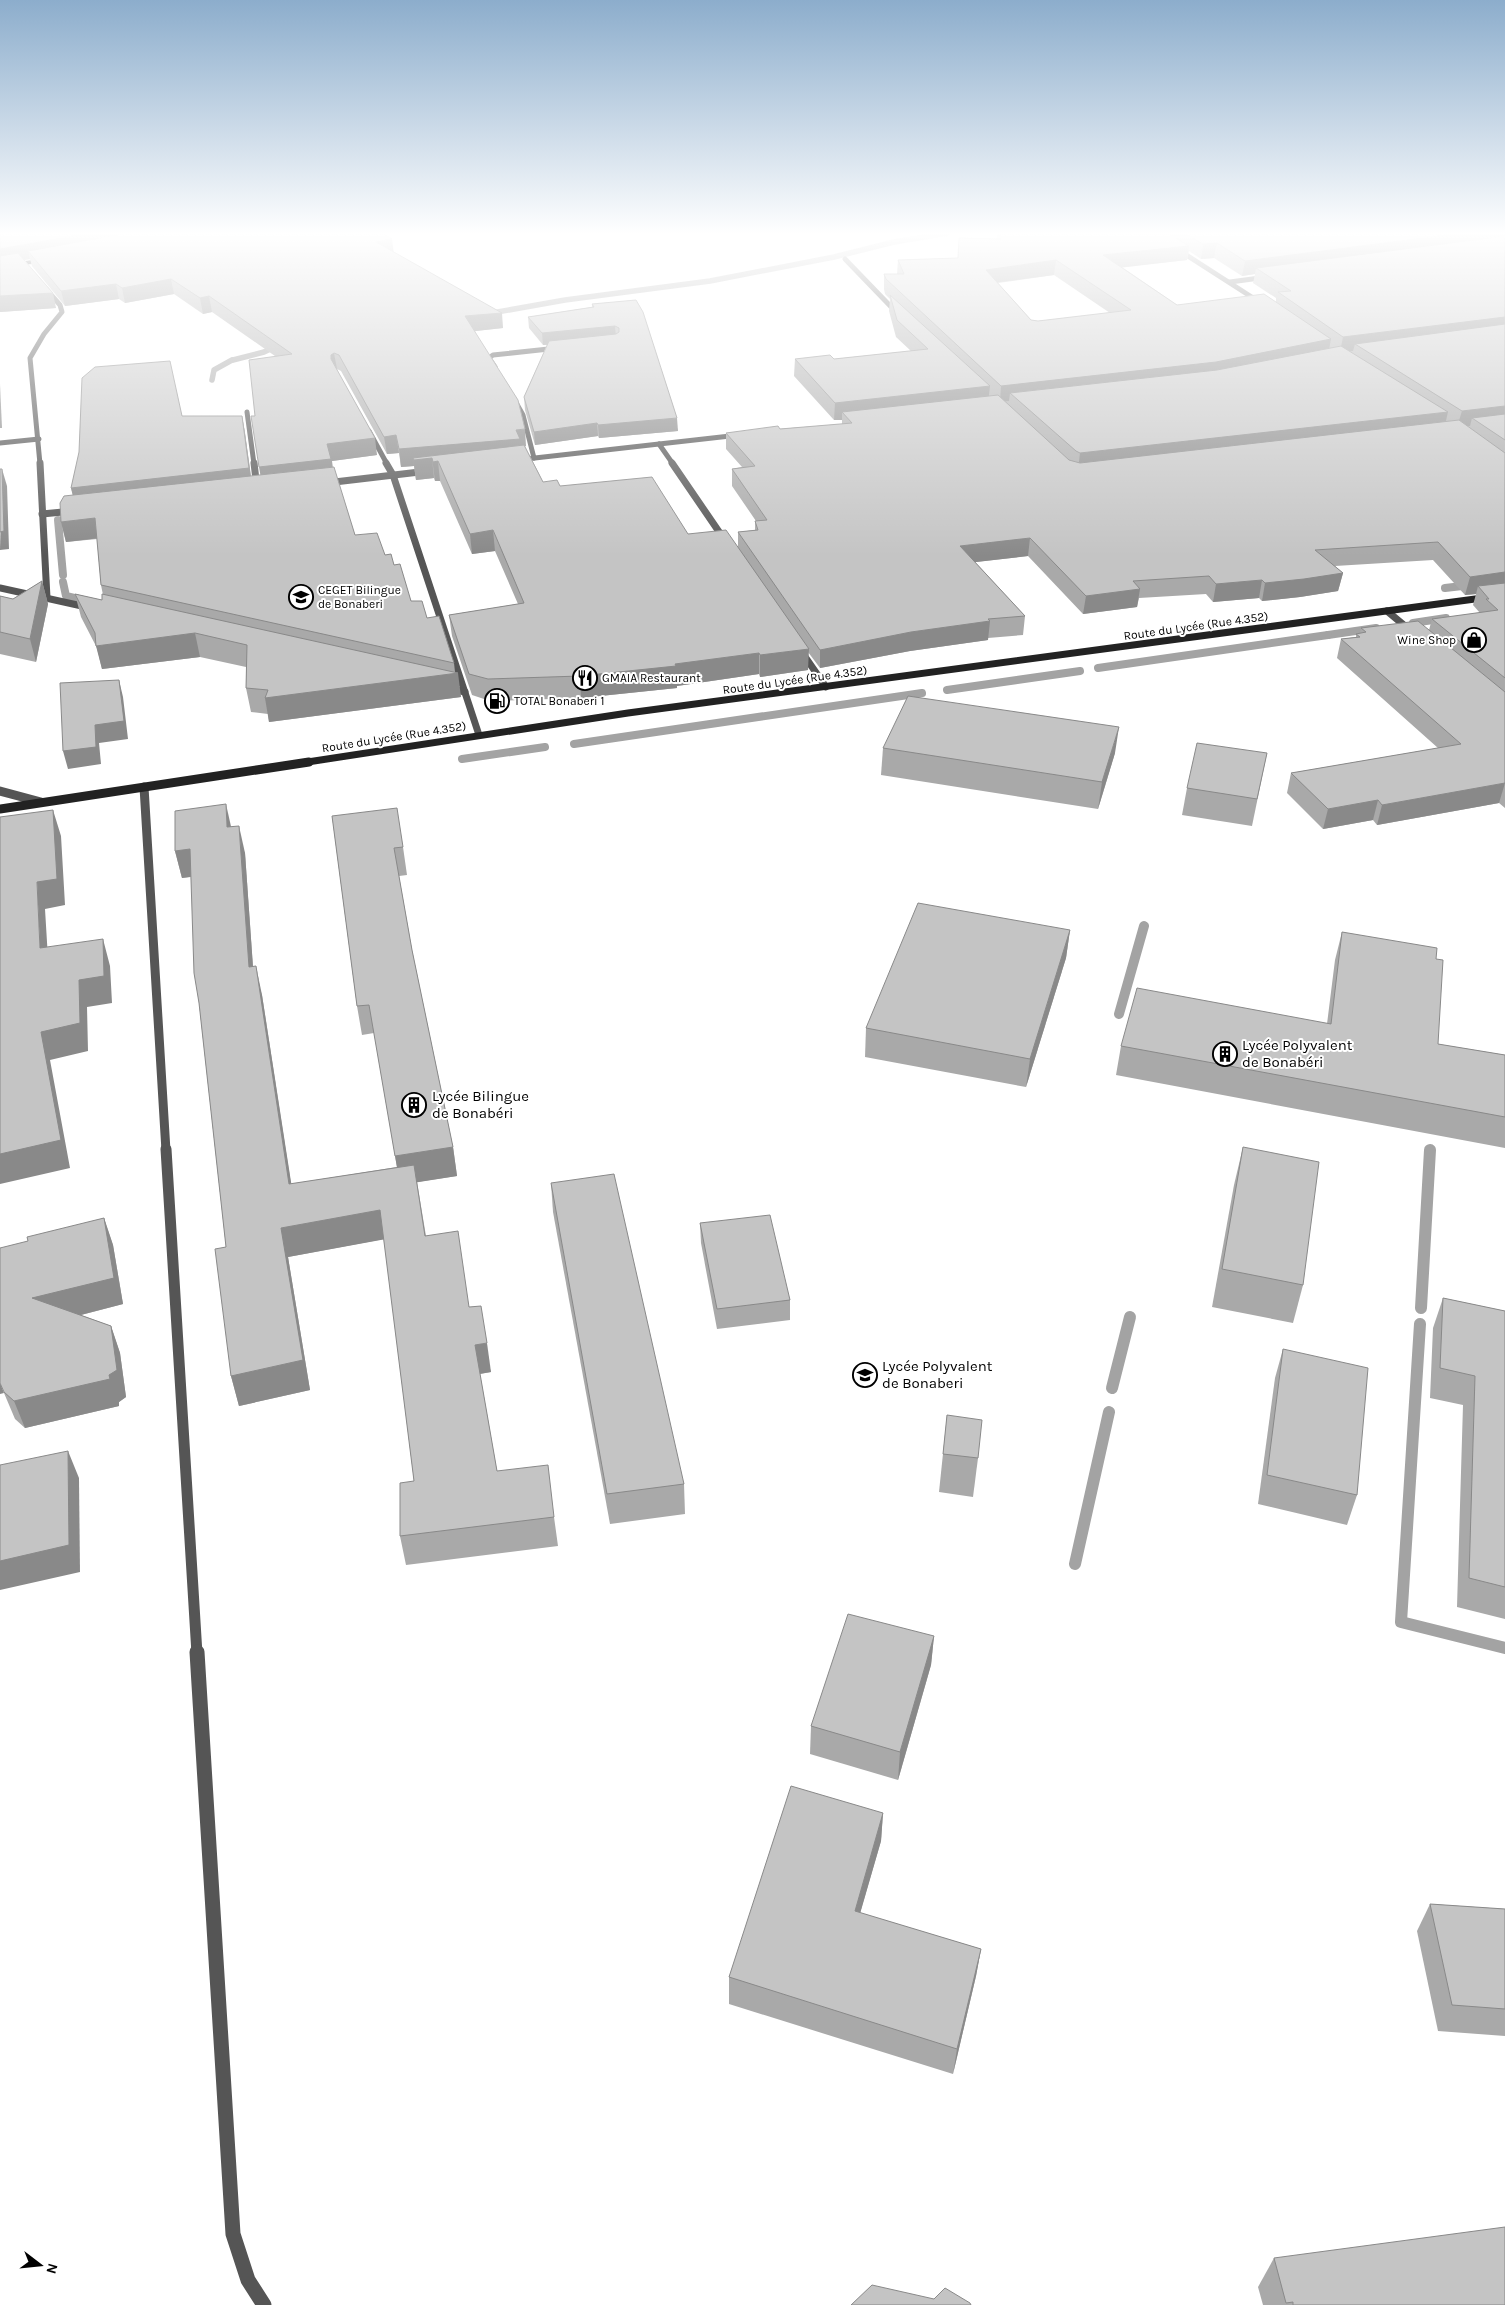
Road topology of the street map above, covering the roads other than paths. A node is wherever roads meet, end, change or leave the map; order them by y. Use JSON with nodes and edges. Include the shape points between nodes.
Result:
{"nodes":[{"id":1,"x":40,"y":341,"type":"edge"},
{"id":2,"x":567,"y":347,"type":"edge"},
{"id":3,"x":498,"y":373,"type":"edge"},
{"id":4,"x":512,"y":396,"type":"edge"},
{"id":5,"x":247,"y":412,"type":"dead end"},
{"id":6,"x":366,"y":424,"type":"edge"},
{"id":7,"x":747,"y":434,"type":"edge"},
{"id":8,"x":39,"y":439,"type":"junction"},
{"id":9,"x":0,"y":443,"type":"edge"},
{"id":10,"x":659,"y":444,"type":"junction"},
{"id":11,"x":534,"y":458,"type":"junction"},
{"id":12,"x":506,"y":462,"type":"edge"},
{"id":13,"x":431,"y":471,"type":"edge"},
{"id":14,"x":393,"y":475,"type":"junction"},
{"id":15,"x":316,"y":484,"type":"edge"},
{"id":16,"x":267,"y":489,"type":"edge"},
{"id":17,"x":258,"y":490,"type":"junction"},
{"id":18,"x":248,"y":491,"type":"edge"},
{"id":19,"x":81,"y":510,"type":"edge"},
{"id":20,"x":42,"y":514,"type":"junction"},
{"id":21,"x":732,"y":552,"type":"edge"},
{"id":22,"x":0,"y":588,"type":"edge"},
{"id":23,"x":1505,"y":595,"type":"edge"},
{"id":24,"x":47,"y":598,"type":"junction"},
{"id":25,"x":95,"y":609,"type":"edge"},
{"id":26,"x":1386,"y":611,"type":"junction"},
{"id":27,"x":1416,"y":636,"type":"edge"},
{"id":28,"x":799,"y":647,"type":"edge"},
{"id":29,"x":436,"y":686,"type":"edge"},
{"id":30,"x":826,"y":687,"type":"junction"},
{"id":31,"x":465,"y":692,"type":"junction"},
{"id":32,"x":479,"y":735,"type":"junction"},
{"id":33,"x":144,"y":786,"type":"junction"},
{"id":34,"x":0,"y":791,"type":"edge"},
{"id":35,"x":41,"y":802,"type":"junction"},
{"id":36,"x":0,"y":809,"type":"edge"},
{"id":37,"x":264,"y":2305,"type":"edge"}],
"edges":[{"from":1,"to":8,"type":"street","via":[[30,358]]},
{"from":2,"to":3,"type":"street","via":[[493,355],[489,358]]},
{"from":4,"to":11,"type":"street","via":[[523,415]]},
{"from":5,"to":17,"type":"street"},
{"from":6,"to":14,"type":"street"},
{"from":7,"to":10,"type":"street"},
{"from":8,"to":9,"type":"street"},
{"from":8,"to":20,"type":"street"},
{"from":10,"to":11,"type":"street"},
{"from":10,"to":21,"type":"street"},
{"from":11,"to":12,"type":"street"},
{"from":13,"to":14,"type":"street"},
{"from":14,"to":15,"type":"street"},
{"from":14,"to":31,"type":"street"},
{"from":16,"to":17,"type":"street"},
{"from":17,"to":18,"type":"street"},
{"from":19,"to":20,"type":"street"},
{"from":20,"to":24,"type":"street"},
{"from":22,"to":24,"type":"street"},
{"from":23,"to":26,"type":"main road","name":"Route du Lycée (Rue 4.352)"},
{"from":24,"to":25,"type":"street"},
{"from":26,"to":27,"type":"street"},
{"from":26,"to":30,"type":"main road","name":"Route du Lycée (Rue 4.352)"},
{"from":28,"to":30,"type":"street"},
{"from":29,"to":31,"type":"street"},
{"from":30,"to":32,"type":"main road","name":"Route du Lycée (Rue 4.352)"},
{"from":31,"to":32,"type":"street"},
{"from":32,"to":33,"type":"main road","name":"Route du Lycée (Rue 4.352)"},
{"from":33,"to":35,"type":"main road","name":"Route du Lycée (Rue 4.352)"},
{"from":33,"to":37,"type":"street","via":[[232,2234],[248,2280]]},
{"from":34,"to":35,"type":"street"},
{"from":35,"to":36,"type":"main road","name":"Route du Lycée (Rue 4.352)"}]}
